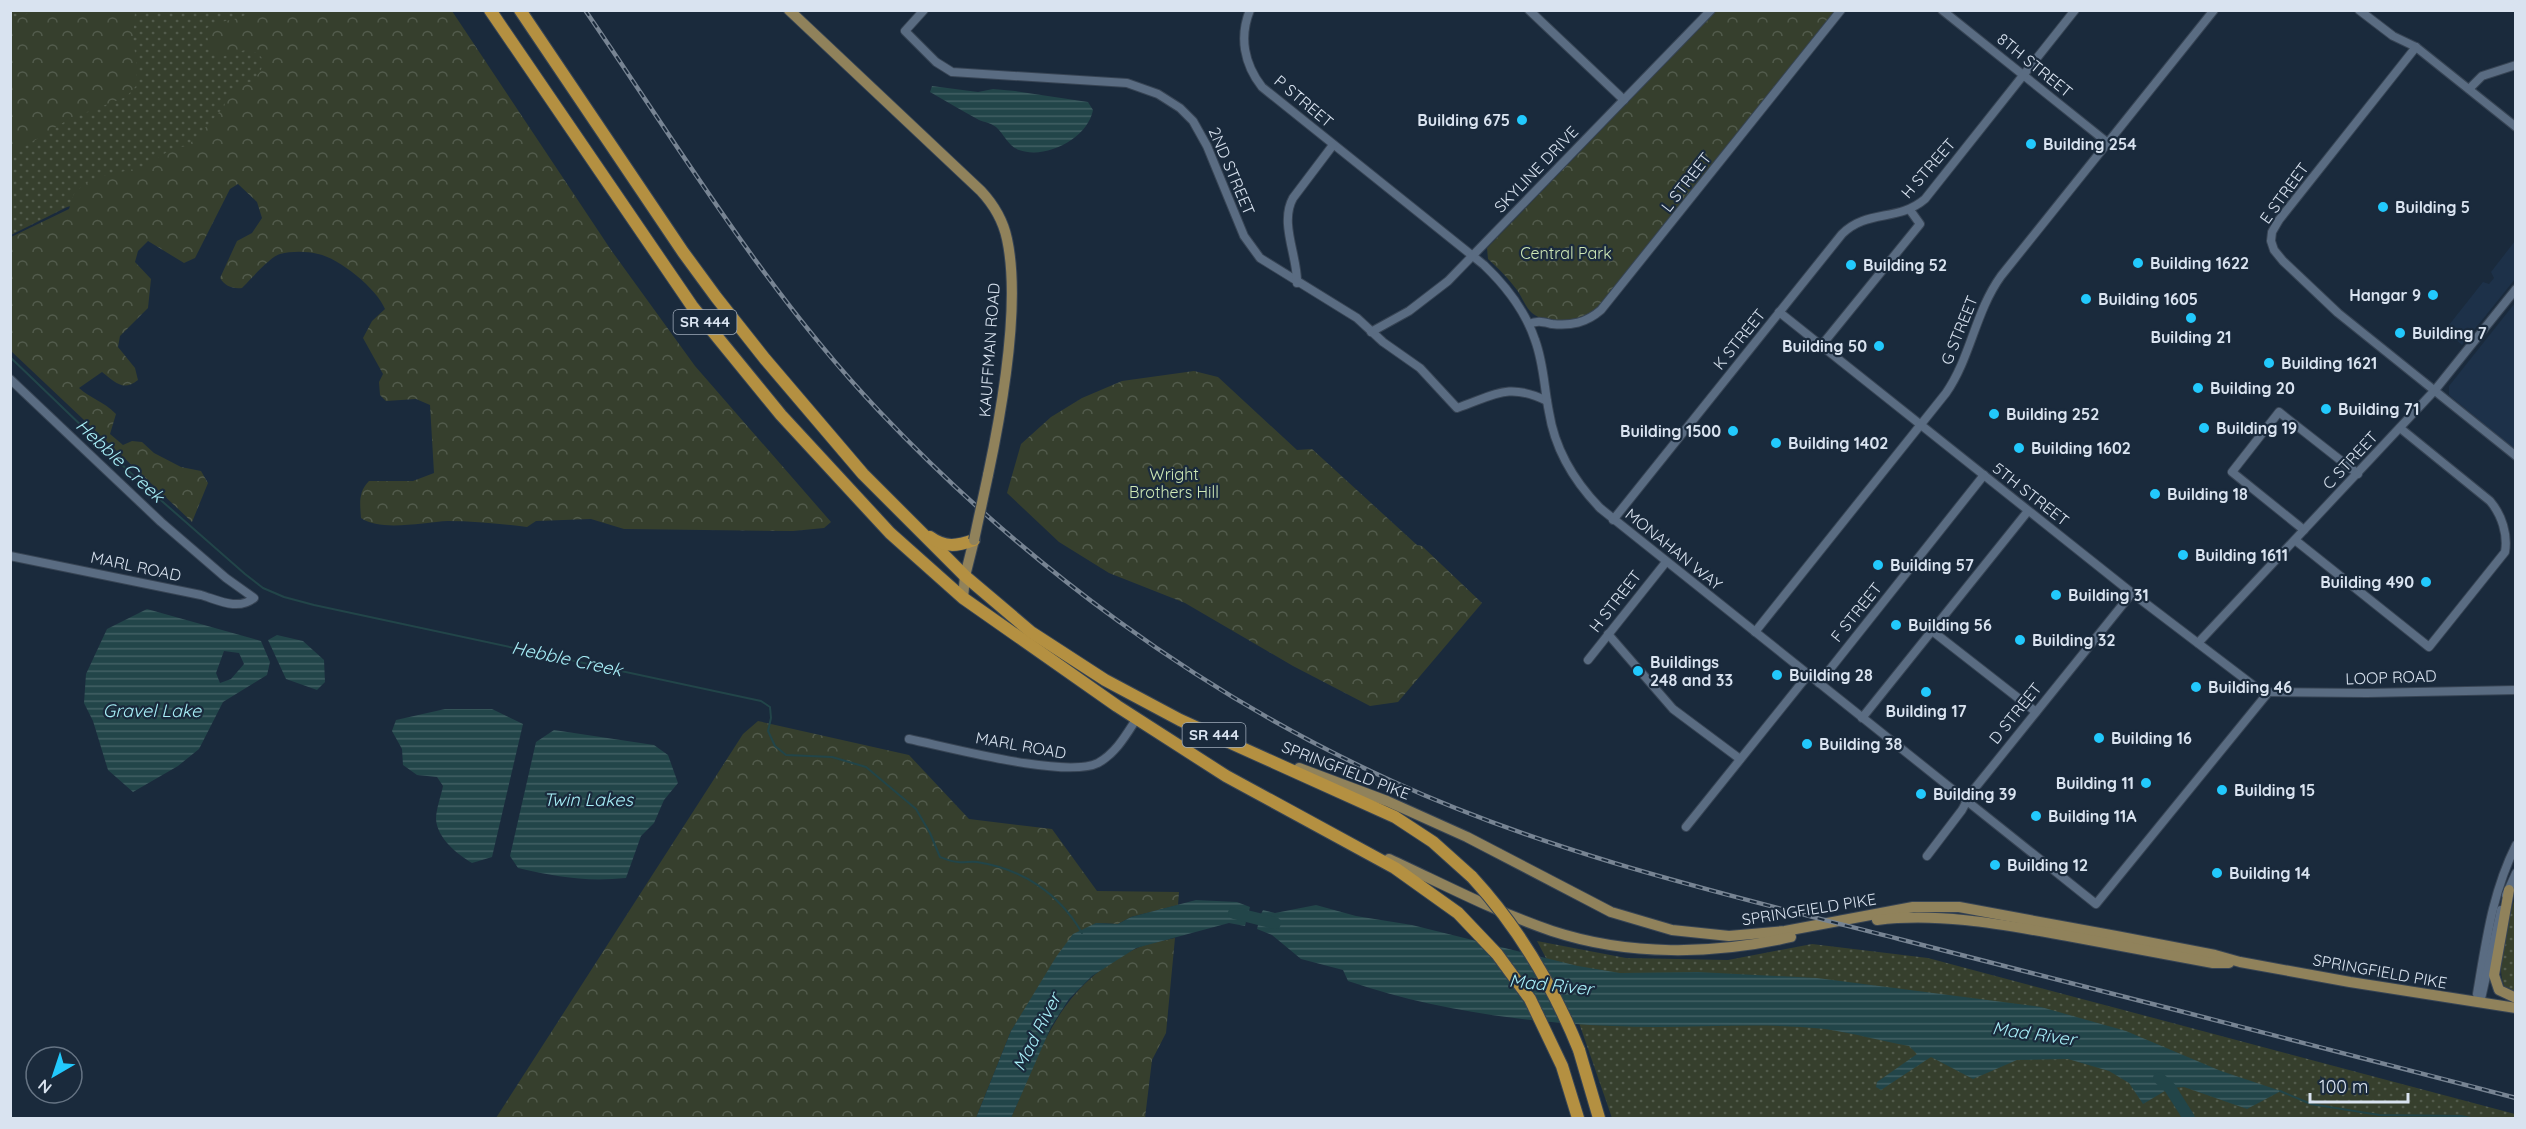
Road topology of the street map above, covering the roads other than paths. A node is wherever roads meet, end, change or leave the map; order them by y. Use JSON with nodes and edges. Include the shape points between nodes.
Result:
{"nodes":[{"id":1,"x":490,"y":10,"type":"edge"},
{"id":2,"x":520,"y":10,"type":"edge"},
{"id":3,"x":789,"y":10,"type":"edge"},
{"id":4,"x":924,"y":10,"type":"edge"},
{"id":5,"x":1250,"y":10,"type":"edge"},
{"id":6,"x":1529,"y":10,"type":"edge"},
{"id":7,"x":1711,"y":10,"type":"edge"},
{"id":8,"x":1841,"y":10,"type":"edge"},
{"id":9,"x":1942,"y":10,"type":"edge"},
{"id":10,"x":2075,"y":10,"type":"edge"},
{"id":11,"x":2214,"y":10,"type":"edge"},
{"id":12,"x":2359,"y":10,"type":"edge"},
{"id":13,"x":2416,"y":47,"type":"junction"},
{"id":14,"x":2516,"y":65,"type":"edge"},
{"id":15,"x":2024,"y":75,"type":"junction"},
{"id":16,"x":2469,"y":89,"type":"junction"},
{"id":17,"x":1624,"y":100,"type":"junction"},
{"id":18,"x":2516,"y":127,"type":"edge"},
{"id":19,"x":2108,"y":143,"type":"junction"},
{"id":20,"x":1334,"y":145,"type":"junction"},
{"id":21,"x":1910,"y":210,"type":"junction"},
{"id":22,"x":1472,"y":256,"type":"junction"},
{"id":23,"x":1297,"y":283,"type":"junction"},
{"id":24,"x":2516,"y":289,"type":"edge"},
{"id":25,"x":1779,"y":312,"type":"junction"},
{"id":26,"x":1529,"y":324,"type":"junction"},
{"id":27,"x":1371,"y":332,"type":"junction"},
{"id":28,"x":1821,"y":346,"type":"junction"},
{"id":29,"x":10,"y":379,"type":"edge"},
{"id":30,"x":2435,"y":390,"type":"junction"},
{"id":31,"x":1547,"y":401,"type":"junction"},
{"id":32,"x":1921,"y":425,"type":"junction"},
{"id":33,"x":2400,"y":428,"type":"junction"},
{"id":34,"x":845,"y":453,"type":"junction"},
{"id":35,"x":2516,"y":456,"type":"edge"},
{"id":36,"x":2358,"y":474,"type":"junction"},
{"id":37,"x":1984,"y":476,"type":"junction"},
{"id":38,"x":2028,"y":511,"type":"junction"},
{"id":39,"x":1613,"y":520,"type":"junction"},
{"id":40,"x":2304,"y":530,"type":"junction"},
{"id":41,"x":974,"y":540,"type":"junction"},
{"id":42,"x":2295,"y":540,"type":"junction"},
{"id":43,"x":10,"y":556,"type":"edge"},
{"id":44,"x":1666,"y":562,"type":"junction"},
{"id":45,"x":965,"y":576,"type":"junction"},
{"id":46,"x":2132,"y":593,"type":"junction"},
{"id":47,"x":963,"y":598,"type":"junction"},
{"id":48,"x":1932,"y":630,"type":"junction"},
{"id":49,"x":1755,"y":632,"type":"junction"},
{"id":50,"x":1608,"y":634,"type":"junction"},
{"id":51,"x":2198,"y":644,"type":"junction"},
{"id":52,"x":1588,"y":660,"type":"dead end"},
{"id":53,"x":1808,"y":675,"type":"junction"},
{"id":54,"x":1819,"y":683,"type":"junction"},
{"id":55,"x":2516,"y":690,"type":"edge"},
{"id":56,"x":2267,"y":694,"type":"junction"},
{"id":57,"x":2036,"y":712,"type":"junction"},
{"id":58,"x":1137,"y":718,"type":"junction"},
{"id":59,"x":1862,"y":718,"type":"junction"},
{"id":60,"x":909,"y":739,"type":"dead end"},
{"id":61,"x":1237,"y":746,"type":"junction"},
{"id":62,"x":1740,"y":759,"type":"junction"},
{"id":63,"x":1245,"y":786,"type":"junction"},
{"id":64,"x":1967,"y":800,"type":"junction"},
{"id":65,"x":1686,"y":827,"type":"dead end"},
{"id":66,"x":2516,"y":845,"type":"edge"},
{"id":67,"x":1927,"y":856,"type":"dead end"},
{"id":68,"x":2516,"y":873,"type":"edge"},
{"id":69,"x":2509,"y":890,"type":"junction"},
{"id":70,"x":2240,"y":962,"type":"junction"},
{"id":71,"x":2516,"y":998,"type":"edge"},
{"id":72,"x":2480,"y":1003,"type":"junction"},
{"id":73,"x":2516,"y":1008,"type":"edge"},
{"id":74,"x":1578,"y":1119,"type":"edge"},
{"id":75,"x":1599,"y":1119,"type":"edge"}],
"edges":[{"from":1,"to":47,"type":"highway","number":"SR 444","via":[[639,230],[725,348],[861,503]]},
{"from":2,"to":34,"type":"highway","number":"SR 444","via":[[676,243],[765,359]]},
{"from":3,"to":41,"type":"main road","name":"KAUFFMAN ROAD","bridge":true,"via":[[981,191],[999,217],[1008,246],[1010,322],[1002,400]]},
{"from":4,"to":23,"type":"street","name":"2ND STREET","via":[[905,31],[936,62],[958,74],[1128,83],[1168,100],[1188,116],[1202,135],[1251,248],[1269,266]]},
{"from":5,"to":20,"type":"street","name":"P STREET","via":[[1244,45],[1254,76],[1267,92]]},
{"from":6,"to":17,"type":"street"},
{"from":7,"to":17,"type":"street","name":"SKYLINE DRIVE"},
{"from":8,"to":26,"type":"street","name":"L STREET","via":[[1601,310],[1580,323]]},
{"from":9,"to":15,"type":"street","name":"8TH STREET"},
{"from":10,"to":15,"type":"street","name":"H STREET"},
{"from":11,"to":19,"type":"street","name":"G STREET"},
{"from":12,"to":13,"type":"street","via":[[2393,36]]},
{"from":13,"to":16,"type":"street"},
{"from":13,"to":30,"type":"street","name":"E STREET","via":[[2279,220],[2271,240],[2277,255],[2318,296]]},
{"from":14,"to":16,"type":"street","via":[[2482,76]]},
{"from":15,"to":19,"type":"street","name":"8TH STREET"},
{"from":15,"to":21,"type":"street","name":"H STREET","via":[[1932,190]]},
{"from":16,"to":18,"type":"street"},
{"from":17,"to":22,"type":"street","name":"SKYLINE DRIVE"},
{"from":19,"to":32,"type":"street","name":"G STREET","via":[[1996,283],[1958,374]]},
{"from":20,"to":22,"type":"street","name":"MONAHAN WAY"},
{"from":20,"to":23,"type":"street","via":[[1289,207]]},
{"from":21,"to":25,"type":"street","name":"K STREET","via":[[1867,218],[1851,226]]},
{"from":21,"to":28,"type":"street","name":"H STREET","via":[[1920,224]]},
{"from":22,"to":26,"type":"street","name":"MONAHAN WAY","via":[[1506,288]]},
{"from":22,"to":27,"type":"street","name":"SKYLINE DRIVE","via":[[1424,301]]},
{"from":23,"to":27,"type":"street","name":"2ND STREET","via":[[1352,315]]},
{"from":24,"to":30,"type":"street","name":"C STREET"},
{"from":25,"to":28,"type":"street","name":"5TH STREET"},
{"from":25,"to":39,"type":"street","name":"K STREET"},
{"from":26,"to":31,"type":"street","name":"MONAHAN WAY","via":[[1542,364]]},
{"from":27,"to":31,"type":"street","name":"2ND STREET","via":[[1420,368],[1457,408],[1514,390]]},
{"from":28,"to":32,"type":"street","name":"5TH STREET"},
{"from":29,"to":43,"type":"street","name":"MARL ROAD","via":[[161,522],[254,598],[247,604],[231,604]]},
{"from":30,"to":33,"type":"street","name":"C STREET"},
{"from":30,"to":35,"type":"street","name":"E STREET"},
{"from":31,"to":39,"type":"street","name":"MONAHAN WAY","via":[[1554,435],[1567,464],[1591,499]]},
{"from":32,"to":37,"type":"street","name":"5TH STREET"},
{"from":32,"to":49,"type":"street","name":"G STREET"},
{"from":33,"to":36,"type":"street","name":"C STREET"},
{"from":33,"to":42,"type":"street","via":[[2490,501],[2499,513],[2506,535],[2505,552],[2429,647]]},
{"from":34,"to":41,"type":"highway","via":[[938,542],[954,545]]},
{"from":34,"to":45,"type":"highway","number":"SR 444"},
{"from":36,"to":40,"type":"street","name":"C STREET"},
{"from":36,"to":40,"type":"street","via":[[2279,412],[2232,472]]},
{"from":37,"to":38,"type":"street","name":"5TH STREET"},
{"from":37,"to":54,"type":"street","name":"F STREET"},
{"from":38,"to":46,"type":"street","name":"5TH STREET"},
{"from":38,"to":48,"type":"street"},
{"from":39,"to":44,"type":"street","name":"MONAHAN WAY"},
{"from":40,"to":42,"type":"street","name":"C STREET"},
{"from":41,"to":45,"type":"main road","name":"KAUFFMAN ROAD"},
{"from":42,"to":51,"type":"street","name":"C STREET"},
{"from":44,"to":49,"type":"street","name":"MONAHAN WAY"},
{"from":44,"to":50,"type":"street","name":"H STREET"},
{"from":45,"to":47,"type":"main road","name":"KAUFFMAN ROAD"},
{"from":45,"to":61,"type":"highway","number":"SR 444","via":[[1006,613],[1062,652],[1146,703]]},
{"from":46,"to":51,"type":"street","name":"5TH STREET"},
{"from":46,"to":57,"type":"street","name":"D STREET"},
{"from":47,"to":58,"type":"highway","number":"SR 444"},
{"from":48,"to":57,"type":"street"},
{"from":48,"to":59,"type":"street"},
{"from":49,"to":53,"type":"street","name":"MONAHAN WAY"},
{"from":50,"to":52,"type":"street","name":"H STREET"},
{"from":50,"to":62,"type":"street","via":[[1672,709]]},
{"from":51,"to":56,"type":"street","name":"5TH STREET"},
{"from":53,"to":54,"type":"street","name":"MONAHAN WAY"},
{"from":53,"to":62,"type":"street"},
{"from":54,"to":59,"type":"street","name":"MONAHAN WAY"},
{"from":55,"to":56,"type":"street","name":"LOOP ROAD"},
{"from":56,"to":64,"type":"street","name":"MONAHAN WAY","via":[[2097,904]]},
{"from":57,"to":64,"type":"street","name":"D STREET"},
{"from":58,"to":60,"type":"street","name":"MARL ROAD","via":[[1120,743],[1098,763],[1079,769]]},
{"from":58,"to":63,"type":"highway","number":"SR 444"},
{"from":59,"to":64,"type":"street","name":"MONAHAN WAY"},
{"from":61,"to":70,"type":"main road","name":"SPRINGFIELD PIKE","via":[[1387,801],[1467,837],[1602,908],[1672,930],[1729,936],[1776,932],[1913,907],[1959,908]]},
{"from":61,"to":75,"type":"highway","number":"SR 444","bridge":true,"via":[[1395,817],[1433,842],[1472,877],[1506,917],[1557,1000],[1579,1050]]},
{"from":62,"to":65,"type":"street"},
{"from":63,"to":70,"type":"main road","name":"SPRINGFIELD PIKE","via":[[1493,908],[1552,931],[1608,944],[1667,951],[1722,948],[1857,923],[1911,917],[1950,918],[2213,963]]},
{"from":63,"to":74,"type":"highway","number":"SR 444","via":[[1395,868],[1469,923],[1530,999],[1551,1039]]},
{"from":64,"to":67,"type":"street","name":"D STREET"},
{"from":66,"to":72,"type":"street","via":[[2488,921],[2477,994]]},
{"from":68,"to":69,"type":"street"},
{"from":69,"to":71,"type":"main road","via":[[2494,975],[2499,990]]},
{"from":69,"to":72,"type":"street"},
{"from":70,"to":72,"type":"main road","name":"SPRINGFIELD PIKE"},
{"from":72,"to":73,"type":"main road","name":"SPRINGFIELD PIKE"}]}
